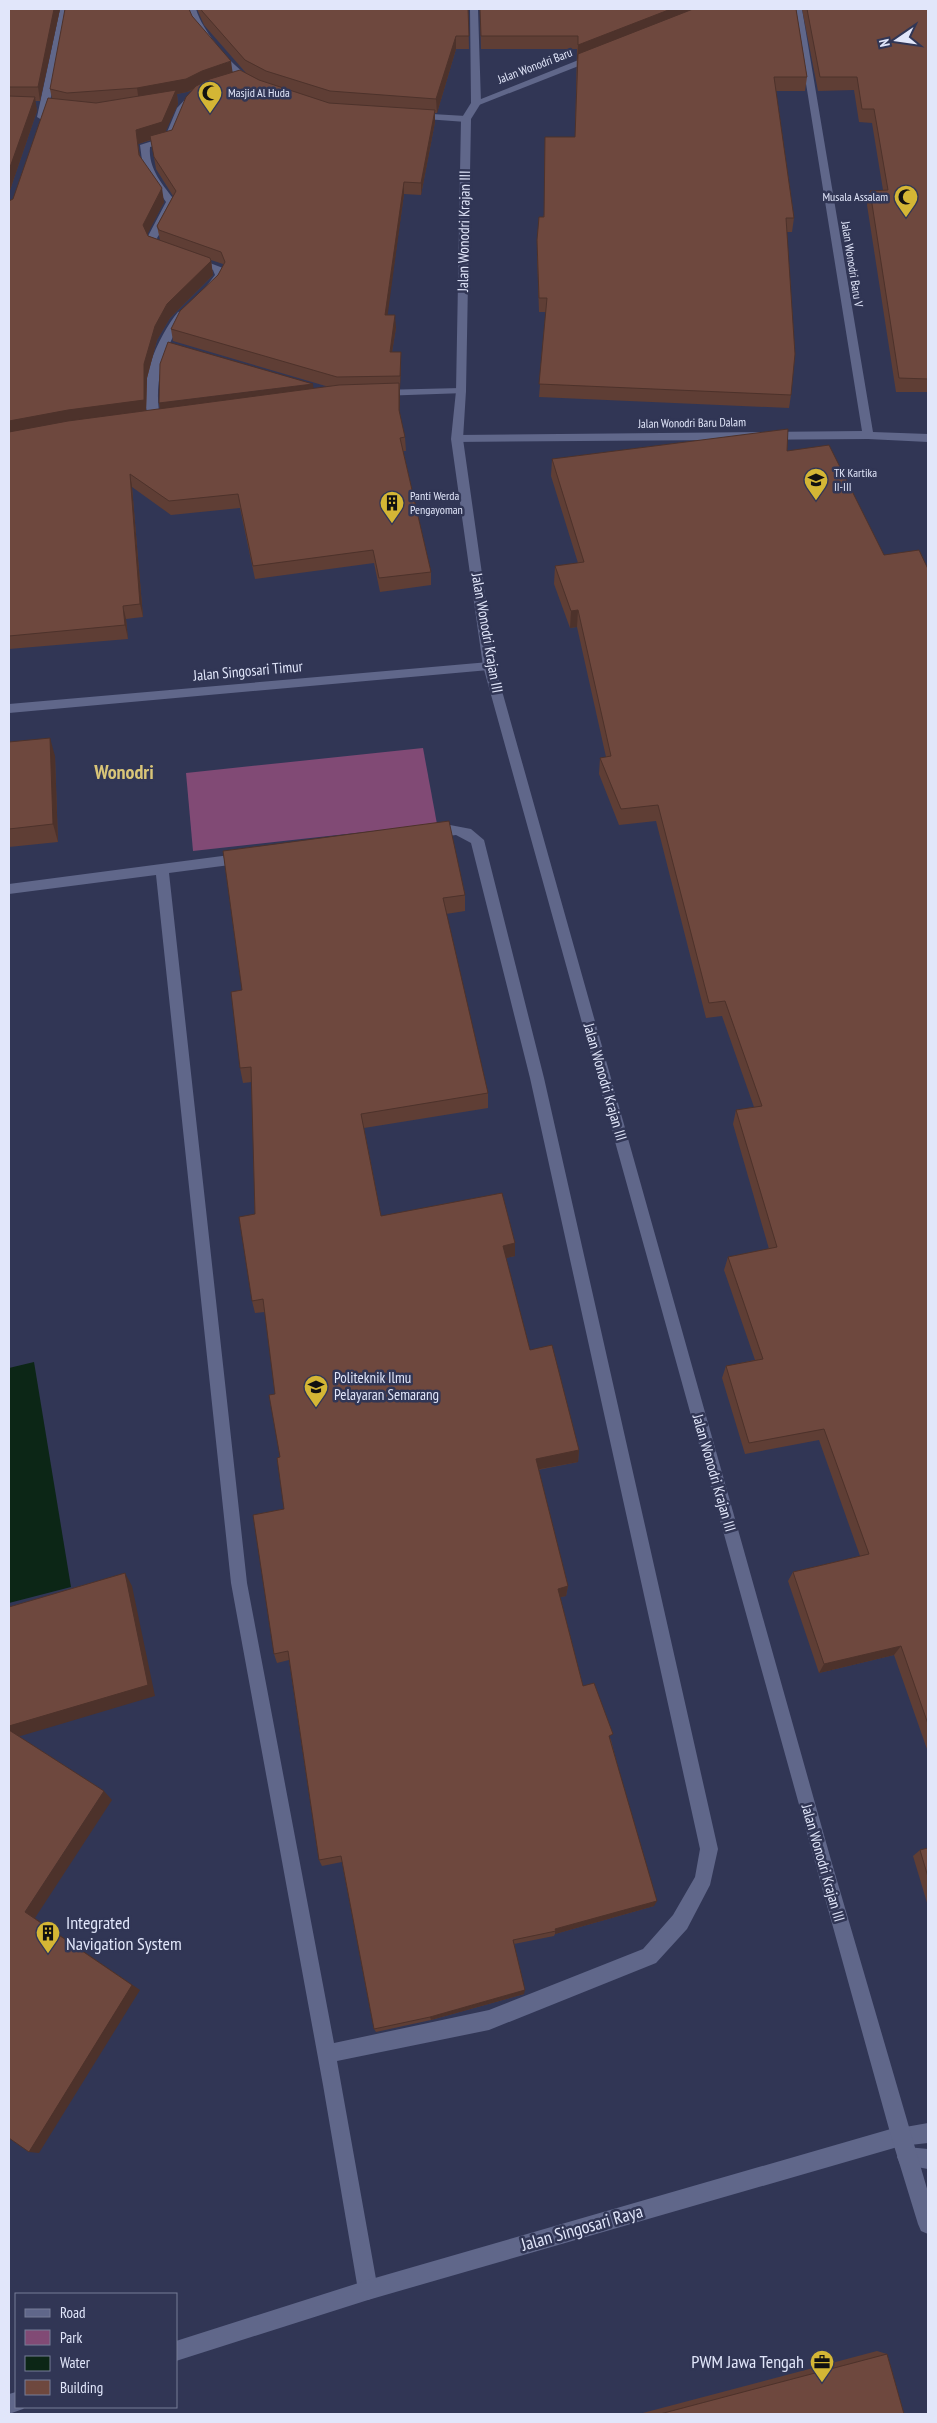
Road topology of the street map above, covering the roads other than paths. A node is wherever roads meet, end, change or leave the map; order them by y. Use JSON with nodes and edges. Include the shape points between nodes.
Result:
{"nodes":[{"id":1,"x":64,"y":9,"type":"edge"},
{"id":2,"x":192,"y":9,"type":"edge"},
{"id":3,"x":474,"y":9,"type":"edge"},
{"id":4,"x":798,"y":9,"type":"edge"},
{"id":5,"x":605,"y":52,"type":"edge"},
{"id":6,"x":264,"y":88,"type":"edge"},
{"id":7,"x":204,"y":90,"type":"edge"},
{"id":8,"x":189,"y":97,"type":"junction"},
{"id":9,"x":172,"y":100,"type":"edge"},
{"id":10,"x":476,"y":103,"type":"junction"},
{"id":11,"x":409,"y":115,"type":"edge"},
{"id":12,"x":466,"y":119,"type":"junction"},
{"id":13,"x":40,"y":124,"type":"edge"},
{"id":14,"x":202,"y":296,"type":"edge"},
{"id":15,"x":188,"y":308,"type":"edge"},
{"id":16,"x":461,"y":392,"type":"junction"},
{"id":17,"x":367,"y":393,"type":"edge"},
{"id":18,"x":139,"y":420,"type":"edge"},
{"id":19,"x":868,"y":435,"type":"junction"},
{"id":20,"x":928,"y":438,"type":"edge"},
{"id":21,"x":456,"y":439,"type":"junction"},
{"id":22,"x":489,"y":666,"type":"junction"},
{"id":23,"x":9,"y":709,"type":"edge"},
{"id":24,"x":418,"y":835,"type":"edge"},
{"id":25,"x":261,"y":856,"type":"edge"},
{"id":26,"x":162,"y":870,"type":"junction"},
{"id":27,"x":9,"y":889,"type":"edge"},
{"id":28,"x":326,"y":2054,"type":"junction"},
{"id":29,"x":928,"y":2133,"type":"edge"},
{"id":30,"x":901,"y":2136,"type":"junction"},
{"id":31,"x":907,"y":2157,"type":"junction"},
{"id":32,"x":928,"y":2159,"type":"edge"},
{"id":33,"x":928,"y":2224,"type":"edge"},
{"id":34,"x":368,"y":2290,"type":"junction"},
{"id":35,"x":178,"y":2350,"type":"edge"}],
"edges":[{"from":1,"to":13,"type":"street"},
{"from":2,"to":6,"type":"street","via":[[198,27],[238,78]]},
{"from":3,"to":10,"type":"street"},
{"from":4,"to":19,"type":"street","name":"Jalan Wonodri Baru V"},
{"from":5,"to":10,"type":"street","name":"Jalan Wonodri Baru"},
{"from":7,"to":8,"type":"street"},
{"from":8,"to":9,"type":"street"},
{"from":8,"to":14,"type":"street","via":[[169,139],[144,148],[155,181],[171,202],[152,242],[219,271],[214,284]]},
{"from":10,"to":12,"type":"street"},
{"from":11,"to":12,"type":"street"},
{"from":12,"to":16,"type":"street","name":"Jalan Wonodri Krajan III"},
{"from":15,"to":18,"type":"street","via":[[175,321],[169,345],[158,356],[151,394],[158,417]]},
{"from":16,"to":17,"type":"street"},
{"from":16,"to":21,"type":"street","name":"Jalan Wonodri Krajan III"},
{"from":19,"to":20,"type":"street","name":"Jalan Wonodri Baru Dalam"},
{"from":19,"to":21,"type":"street","name":"Jalan Wonodri Baru Dalam"},
{"from":21,"to":22,"type":"street","name":"Jalan Wonodri Krajan III"},
{"from":22,"to":23,"type":"street","name":"Jalan Singosari Timur"},
{"from":22,"to":30,"type":"street","name":"Jalan Wonodri Krajan III"},
{"from":24,"to":28,"type":"street","via":[[457,830],[468,832],[477,840],[537,1078],[709,1848],[704,1879],[680,1922],[649,1956],[489,2020]]},
{"from":25,"to":26,"type":"street"},
{"from":26,"to":27,"type":"street"},
{"from":26,"to":28,"type":"street","via":[[239,1584]]},
{"from":28,"to":34,"type":"street"},
{"from":29,"to":30,"type":"street","name":"Jalan Singosari Raya"},
{"from":30,"to":31,"type":"street"},
{"from":30,"to":34,"type":"street","name":"Jalan Singosari Raya"},
{"from":31,"to":32,"type":"street"},
{"from":31,"to":33,"type":"street"},
{"from":34,"to":35,"type":"street","name":"Jalan Singosari Raya"}]}
